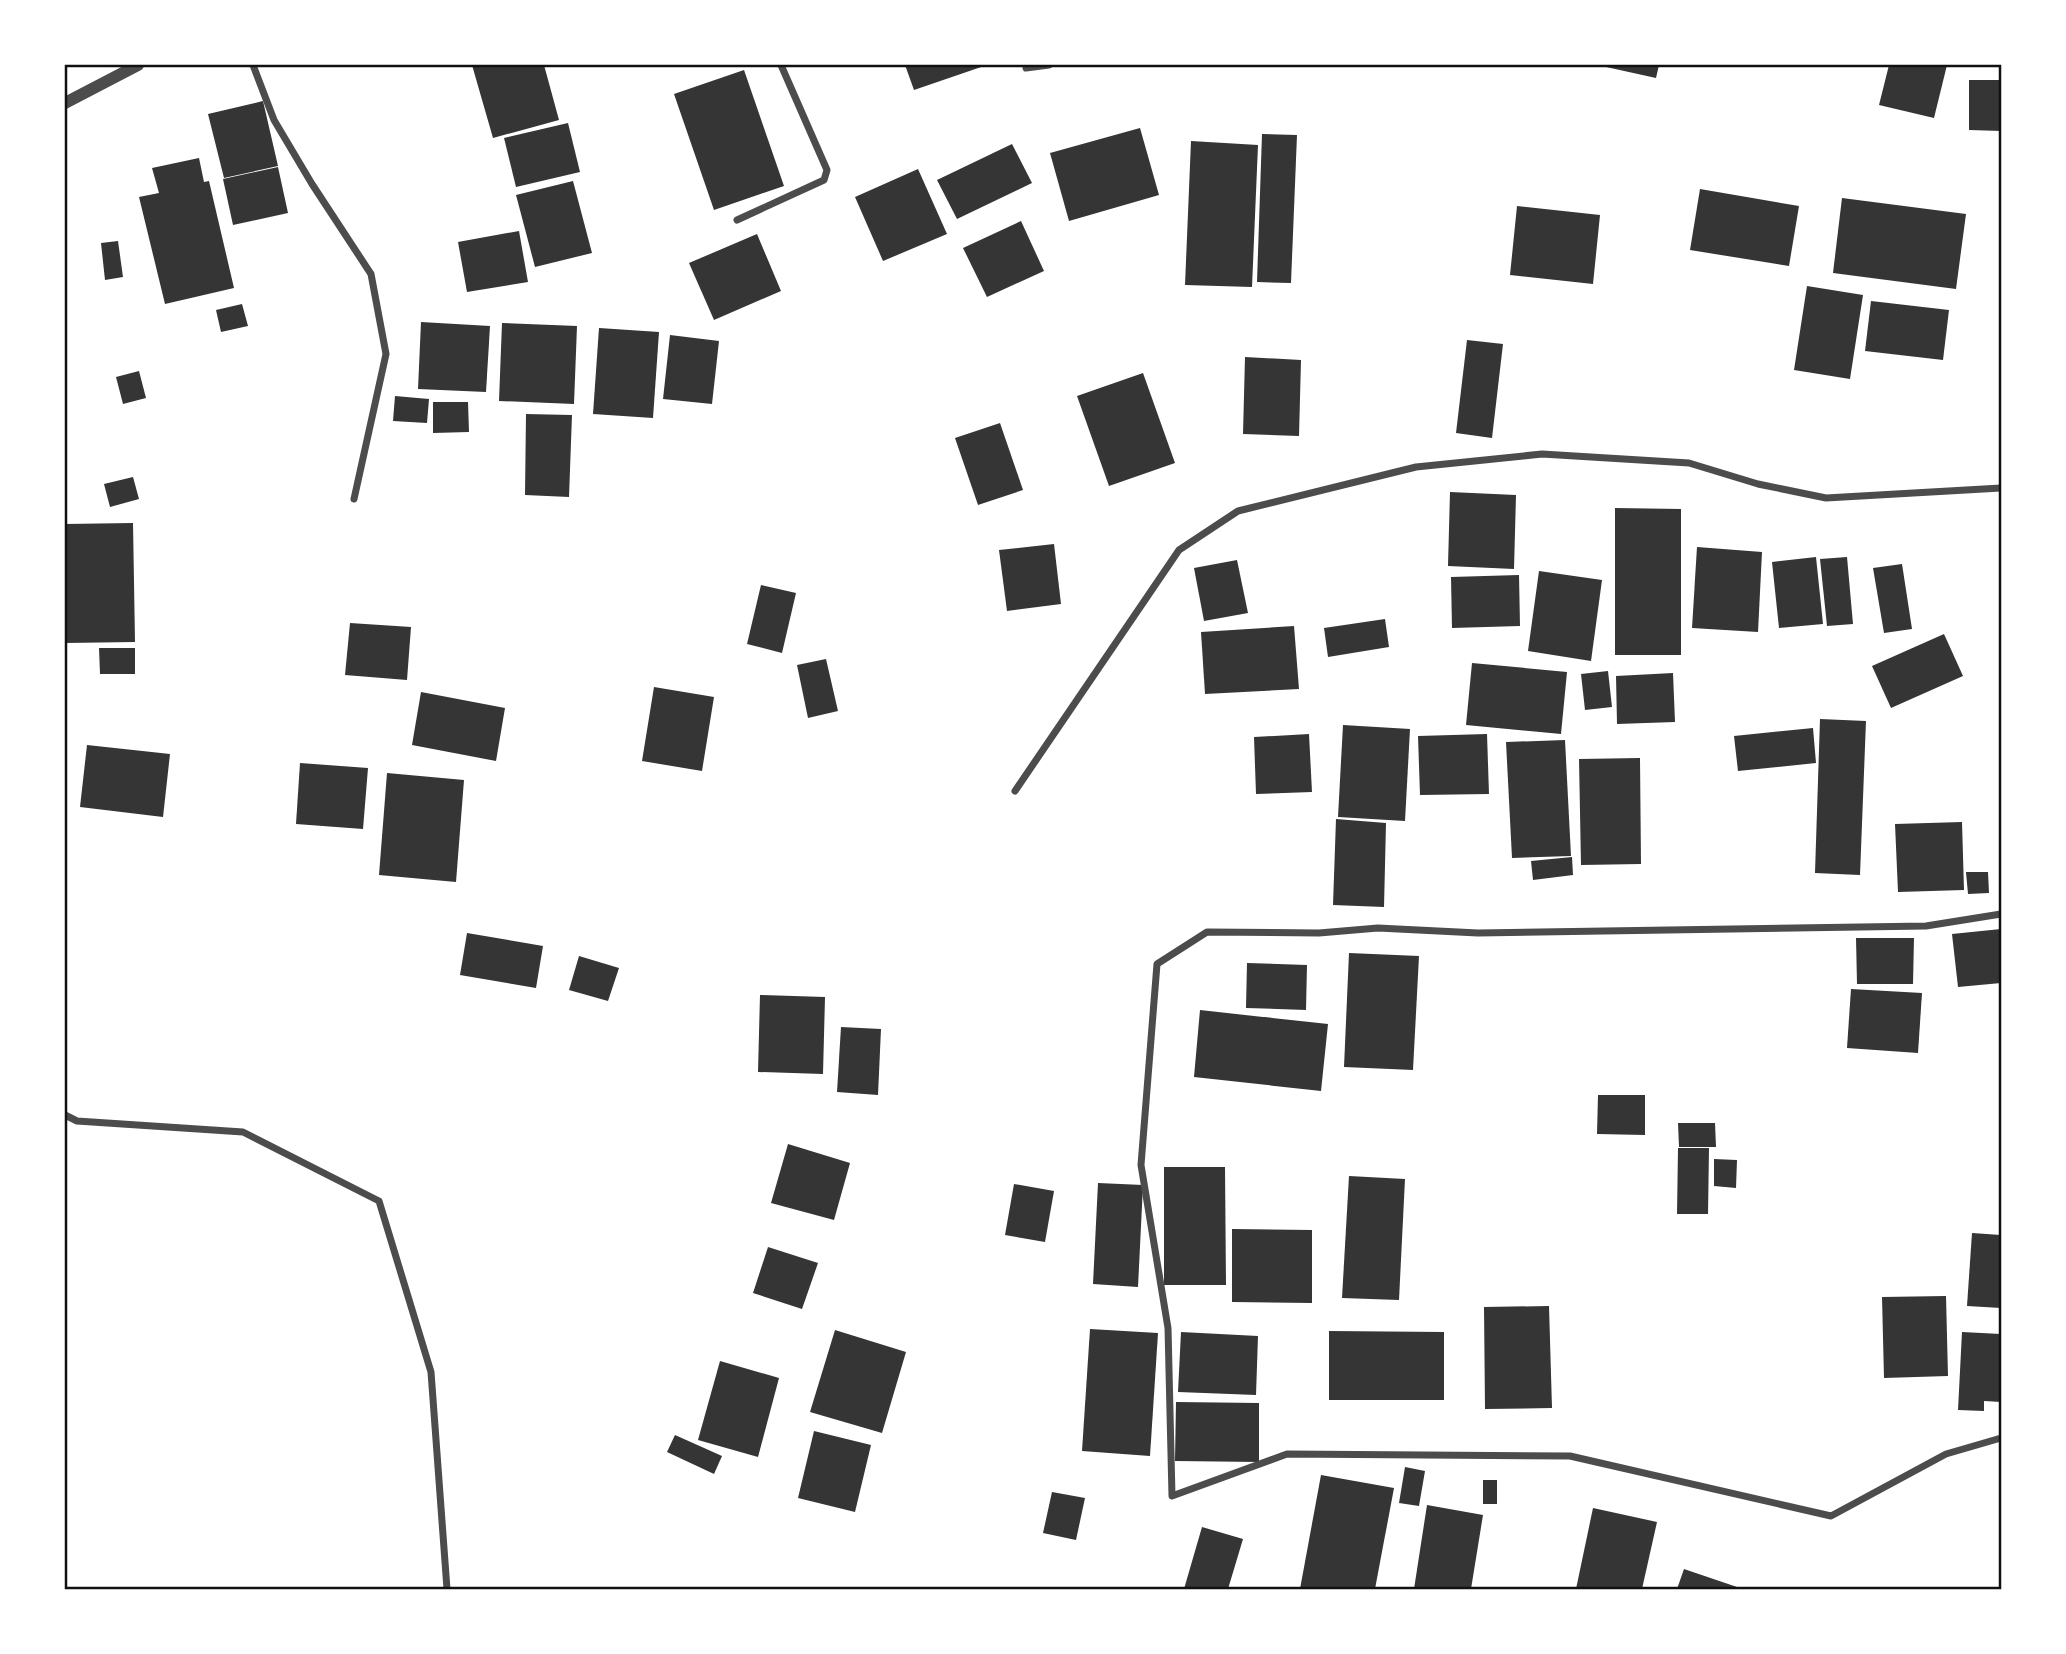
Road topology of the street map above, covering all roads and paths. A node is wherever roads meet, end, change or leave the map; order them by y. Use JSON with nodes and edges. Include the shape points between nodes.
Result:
{"nodes":[{"id":1,"x":138,"y":65,"type":"edge"},
{"id":2,"x":253,"y":65,"type":"edge"},
{"id":3,"x":780,"y":65,"type":"edge"},
{"id":4,"x":1049,"y":65,"type":"edge"},
{"id":5,"x":1026,"y":68,"type":"dead end"},
{"id":6,"x":65,"y":103,"type":"edge"},
{"id":7,"x":737,"y":220,"type":"dead end"},
{"id":8,"x":2001,"y":488,"type":"edge"},
{"id":9,"x":354,"y":499,"type":"dead end"},
{"id":10,"x":1016,"y":791,"type":"dead end"},
{"id":11,"x":2001,"y":914,"type":"edge"},
{"id":12,"x":65,"y":1115,"type":"edge"},
{"id":13,"x":2001,"y":1438,"type":"edge"},
{"id":14,"x":447,"y":1589,"type":"edge"}],
"edges":[{"from":1,"to":6,"type":"street"},
{"from":2,"to":9,"type":"street","via":[[274,120],[371,274],[386,354]]},
{"from":3,"to":7,"type":"street","via":[[827,176]]},
{"from":4,"to":5,"type":"street"},
{"from":8,"to":10,"type":"street","via":[[1826,498],[1689,463],[1542,454],[1416,467],[1238,511],[1179,550]]},
{"from":11,"to":13,"type":"street","via":[[1926,926],[1207,932],[1157,964],[1141,1165],[1168,1328],[1172,1496],[1287,1454],[1570,1456],[1831,1516],[1946,1454]]},
{"from":12,"to":14,"type":"street","via":[[77,1121],[243,1132],[379,1201],[432,1372]]}]}
